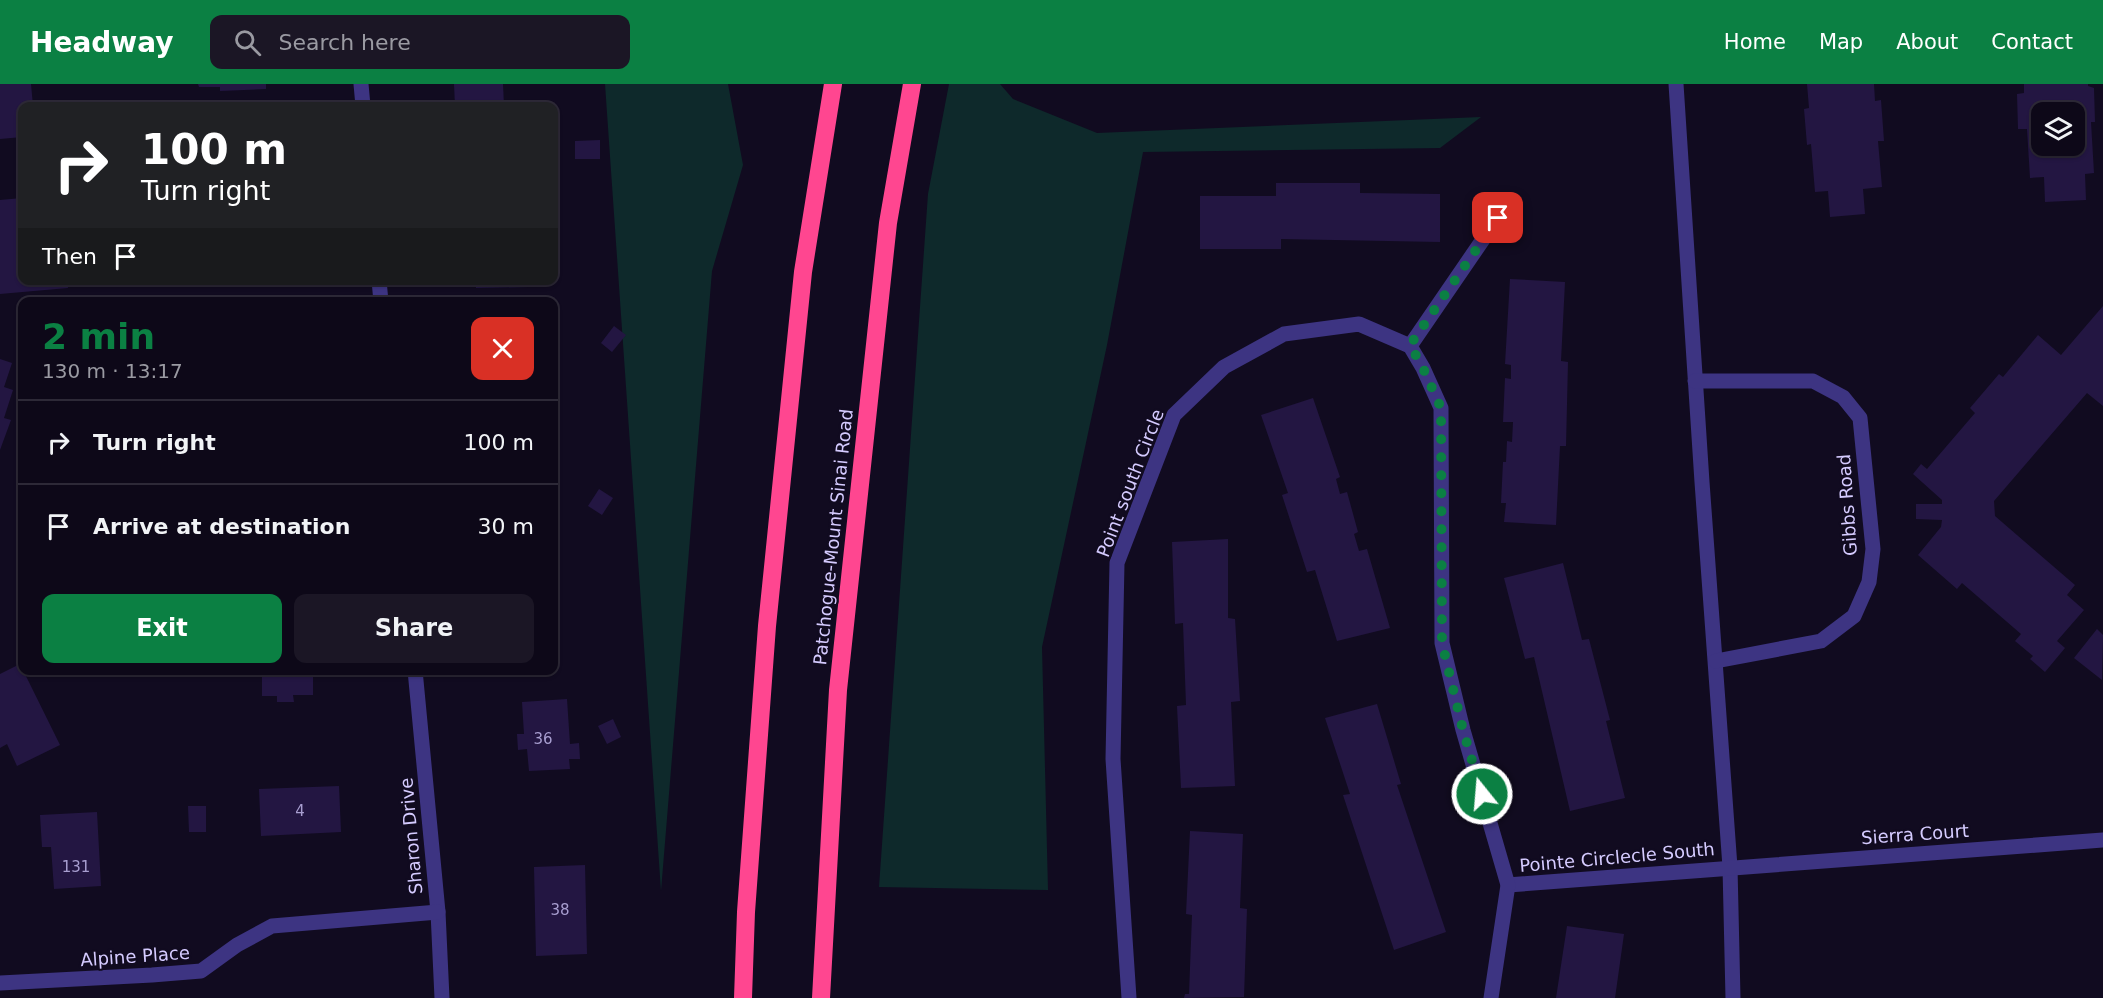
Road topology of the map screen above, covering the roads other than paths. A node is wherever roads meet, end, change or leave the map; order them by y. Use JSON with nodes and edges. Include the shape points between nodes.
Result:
{"nodes":[{"id":1,"x":361,"y":84,"type":"edge"},
{"id":2,"x":833,"y":84,"type":"edge"},
{"id":3,"x":912,"y":84,"type":"edge"},
{"id":4,"x":1676,"y":84,"type":"edge"},
{"id":5,"x":363,"y":102,"type":"edge"},
{"id":6,"x":1510,"y":200,"type":"dead end"},
{"id":7,"x":1410,"y":345,"type":"junction"},
{"id":8,"x":1695,"y":381,"type":"junction"},
{"id":9,"x":1716,"y":661,"type":"junction"},
{"id":10,"x":415,"y":675,"type":"edge"},
{"id":11,"x":2103,"y":840,"type":"edge"},
{"id":12,"x":1730,"y":867,"type":"junction"},
{"id":13,"x":1508,"y":885,"type":"junction"},
{"id":14,"x":438,"y":912,"type":"junction"},
{"id":15,"x":0,"y":983,"type":"edge"},
{"id":16,"x":442,"y":998,"type":"edge"},
{"id":17,"x":743,"y":998,"type":"edge"},
{"id":18,"x":821,"y":998,"type":"edge"},
{"id":19,"x":1129,"y":998,"type":"edge"},
{"id":20,"x":1491,"y":998,"type":"edge"},
{"id":21,"x":1733,"y":998,"type":"edge"}],
"edges":[{"from":1,"to":5,"type":"street"},
{"from":2,"to":17,"type":"highway","via":[[803,272],[766,626]]},
{"from":3,"to":18,"type":"highway","name":"Patchogue-Mount Sinai Road","via":[[888,223],[838,690]]},
{"from":4,"to":8,"type":"street"},
{"from":6,"to":7,"type":"street"},
{"from":7,"to":13,"type":"street","via":[[1441,408],[1442,643]]},
{"from":7,"to":19,"type":"street","name":"Point south Circle","via":[[1359,324],[1284,334],[1224,367],[1174,415],[1117,562],[1113,759]]},
{"from":8,"to":9,"type":"street"},
{"from":8,"to":9,"type":"street","name":"Gibbs Road","via":[[1813,381],[1843,397],[1860,418],[1873,549],[1869,582],[1854,616],[1821,641]]},
{"from":9,"to":12,"type":"street"},
{"from":10,"to":14,"type":"street","name":"Sharon Drive"},
{"from":11,"to":12,"type":"street","name":"Sierra Court"},
{"from":12,"to":13,"type":"street","name":"Pointe Circlecle South"},
{"from":12,"to":21,"type":"street"},
{"from":13,"to":20,"type":"street"},
{"from":14,"to":15,"type":"street","name":"Alpine Place","via":[[272,926],[201,971]]},
{"from":14,"to":16,"type":"street","name":"Sharon Drive"}]}
